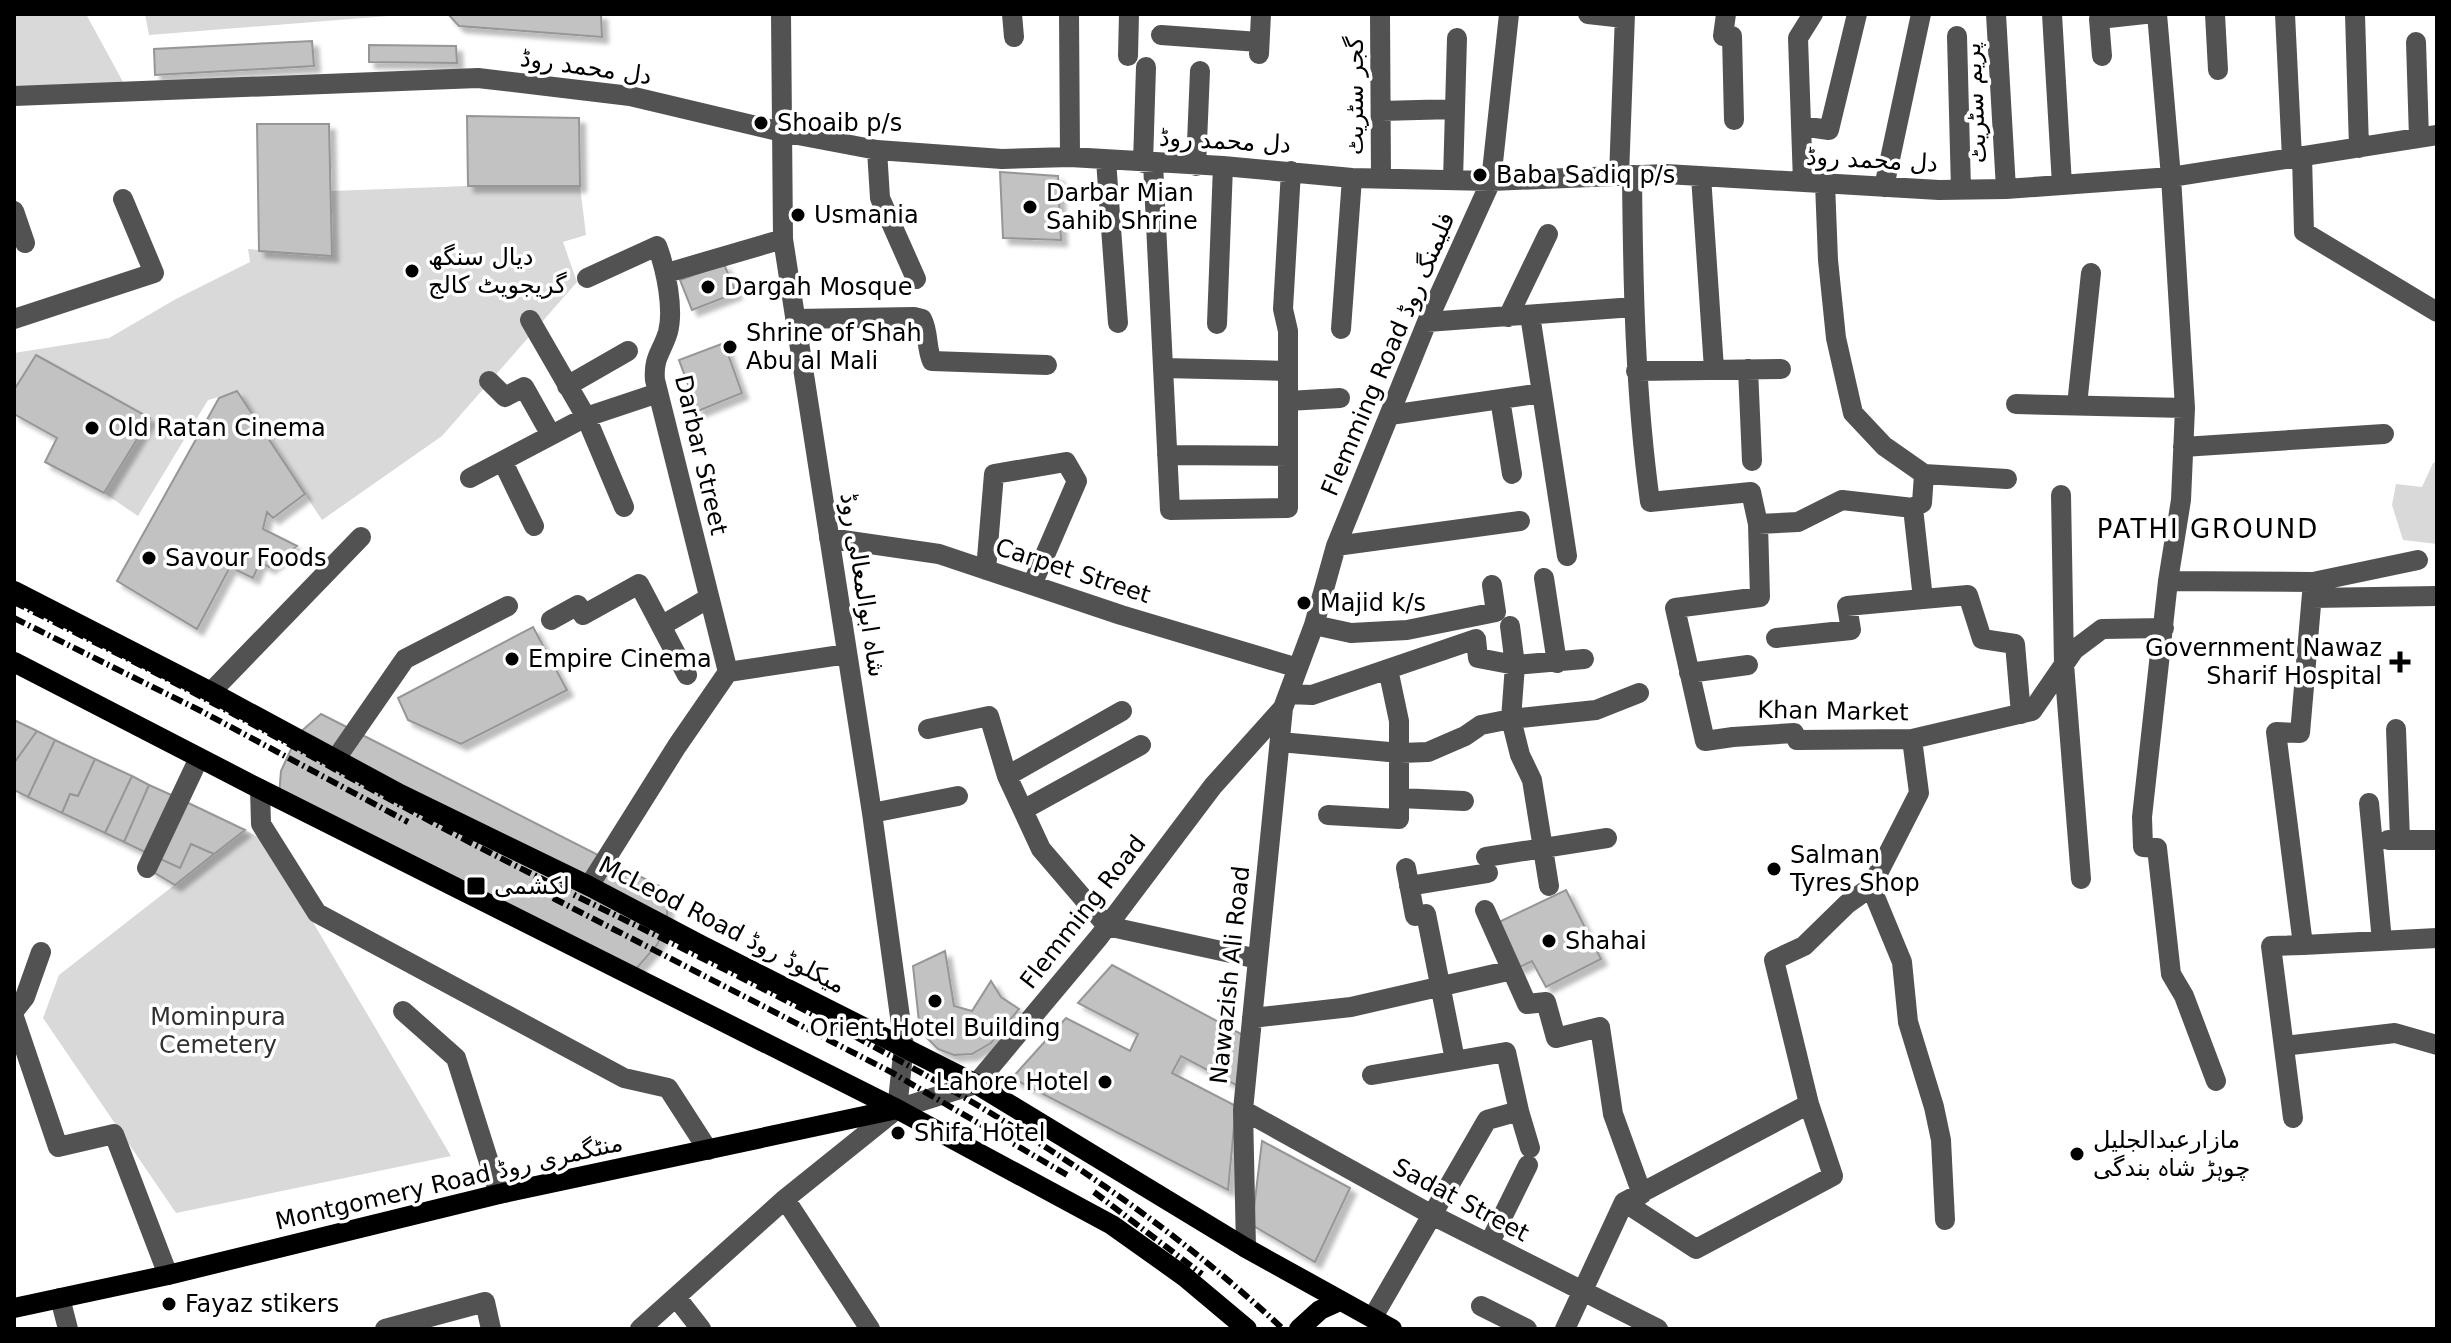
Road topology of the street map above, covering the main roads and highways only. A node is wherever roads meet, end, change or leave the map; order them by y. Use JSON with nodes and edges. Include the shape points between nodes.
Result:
{"nodes":[{"id":1,"x":14,"y":591,"type":"edge"},
{"id":2,"x":14,"y":662,"type":"edge"},
{"id":3,"x":897,"y":1109,"type":"junction"},
{"id":4,"x":1340,"y":1301,"type":"junction"},
{"id":5,"x":14,"y":1308,"type":"edge"},
{"id":6,"x":1237,"y":1325,"type":"edge"},
{"id":7,"x":1299,"y":1329,"type":"edge"},
{"id":8,"x":1392,"y":1329,"type":"edge"}],
"edges":[{"from":1,"to":4,"type":"main road","name":"McLeod Road میکلوڈ روڈ","via":[[335,760],[976,1084]]},
{"from":2,"to":3,"type":"main road"},
{"from":3,"to":5,"type":"main road","name":"Montgomery Road منٹگمری روڈ","via":[[499,1194]]},
{"from":3,"to":6,"type":"main road","via":[[1112,1225],[1185,1277]]},
{"from":4,"to":7,"type":"main road"},
{"from":4,"to":8,"type":"main road","name":"McLeod Road میکلوڈ روڈ"}]}
